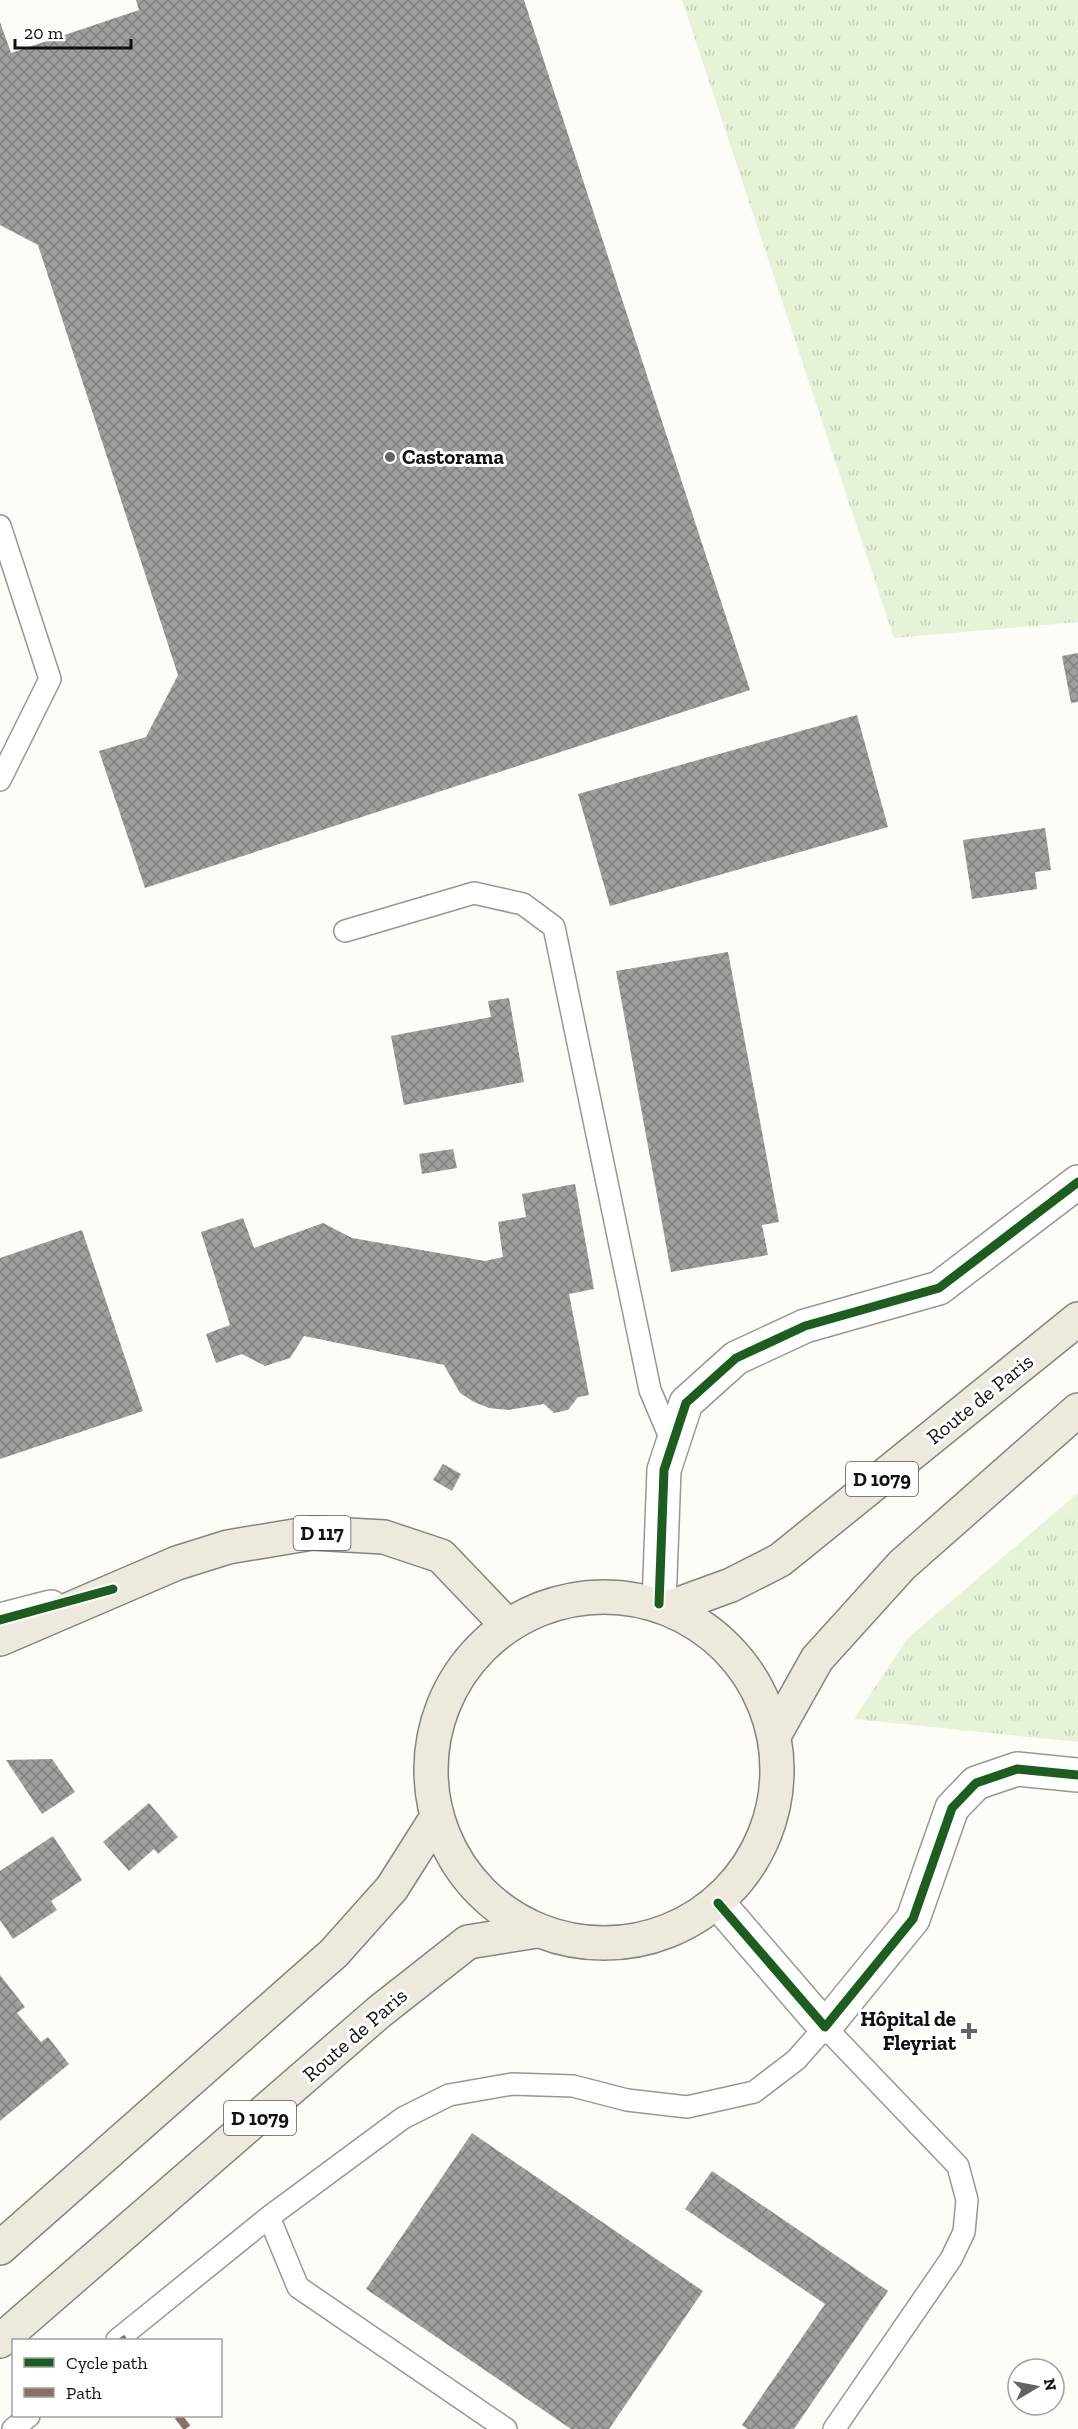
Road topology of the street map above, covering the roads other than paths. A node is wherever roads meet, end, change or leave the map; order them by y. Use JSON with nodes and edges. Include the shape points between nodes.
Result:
{"nodes":[{"id":1,"x":0,"y":526,"type":"edge"},
{"id":2,"x":0,"y":780,"type":"edge"},
{"id":3,"x":345,"y":931,"type":"dead end"},
{"id":4,"x":1078,"y":1182,"type":"edge"},
{"id":5,"x":1078,"y":1319,"type":"edge"},
{"id":6,"x":1078,"y":1410,"type":"edge"},
{"id":7,"x":672,"y":1442,"type":"junction"},
{"id":8,"x":113,"y":1589,"type":"junction"},
{"id":9,"x":664,"y":1606,"type":"junction"},
{"id":10,"x":0,"y":1620,"type":"edge"},
{"id":11,"x":507,"y":1625,"type":"junction"},
{"id":12,"x":0,"y":1639,"type":"edge"},
{"id":13,"x":775,"y":1734,"type":"junction"},
{"id":14,"x":1078,"y":1775,"type":"edge"},
{"id":15,"x":437,"y":1817,"type":"junction"},
{"id":16,"x":718,"y":1902,"type":"junction"},
{"id":17,"x":537,"y":1931,"type":"junction"},
{"id":18,"x":825,"y":2027,"type":"junction"},
{"id":19,"x":269,"y":2217,"type":"junction"},
{"id":20,"x":0,"y":2248,"type":"edge"},
{"id":21,"x":118,"y":2339,"type":"edge"},
{"id":22,"x":0,"y":2341,"type":"edge"},
{"id":23,"x":26,"y":2417,"type":"edge"},
{"id":24,"x":13,"y":2429,"type":"edge"},
{"id":25,"x":506,"y":2429,"type":"edge"},
{"id":26,"x":834,"y":2429,"type":"edge"}],
"edges":[{"from":1,"to":2,"type":"lane","via":[[50,679]]},
{"from":3,"to":7,"type":"lane","via":[[474,893],[523,904],[554,927],[650,1390]]},
{"from":4,"to":7,"type":"street","via":[[939,1288],[806,1326],[736,1358],[686,1403]]},
{"from":5,"to":9,"type":"main road","name":"Route de Paris","number":"D 1079","via":[[780,1560],[731,1585]]},
{"from":6,"to":13,"type":"main road","via":[[902,1565],[817,1659]]},
{"from":7,"to":9,"type":"street","via":[[664,1470]]},
{"from":8,"to":10,"type":"street"},
{"from":8,"to":11,"type":"main road","number":"D 117","via":[[228,1547],[312,1533],[384,1537],[441,1556]]},
{"from":8,"to":12,"type":"main road","number":"D 117"},
{"from":9,"to":11,"type":"main road","via":[[621,1596],[581,1597],[542,1607]]},
{"from":9,"to":13,"type":"main road","via":[[717,1637],[754,1681]]},
{"from":11,"to":15,"type":"main road","via":[[474,1654],[450,1690],[435,1731],[430,1774]]},
{"from":13,"to":16,"type":"main road","via":[[778,1780],[770,1826],[750,1868]]},
{"from":14,"to":18,"type":"street","via":[[1017,1769],[976,1783],[952,1808],[913,1919]]},
{"from":15,"to":17,"type":"main road","via":[[458,1865],[492,1904]]},
{"from":15,"to":20,"type":"main road","via":[[392,1888],[334,1953]]},
{"from":16,"to":17,"type":"main road","via":[[678,1929],[632,1943],[583,1944]]},
{"from":16,"to":18,"type":"street"},
{"from":17,"to":22,"type":"main road","name":"Route de Paris","number":"D 1079","via":[[468,1942],[380,2012]]},
{"from":18,"to":19,"type":"lane","via":[[796,2060],[754,2092],[687,2107],[627,2100],[573,2086],[512,2084],[449,2095],[403,2118]]},
{"from":18,"to":26,"type":"lane","via":[[958,2166],[967,2200],[964,2232],[951,2259]]},
{"from":19,"to":21,"type":"lane"},
{"from":19,"to":25,"type":"lane","via":[[298,2288]]},
{"from":23,"to":24,"type":"lane"}]}
